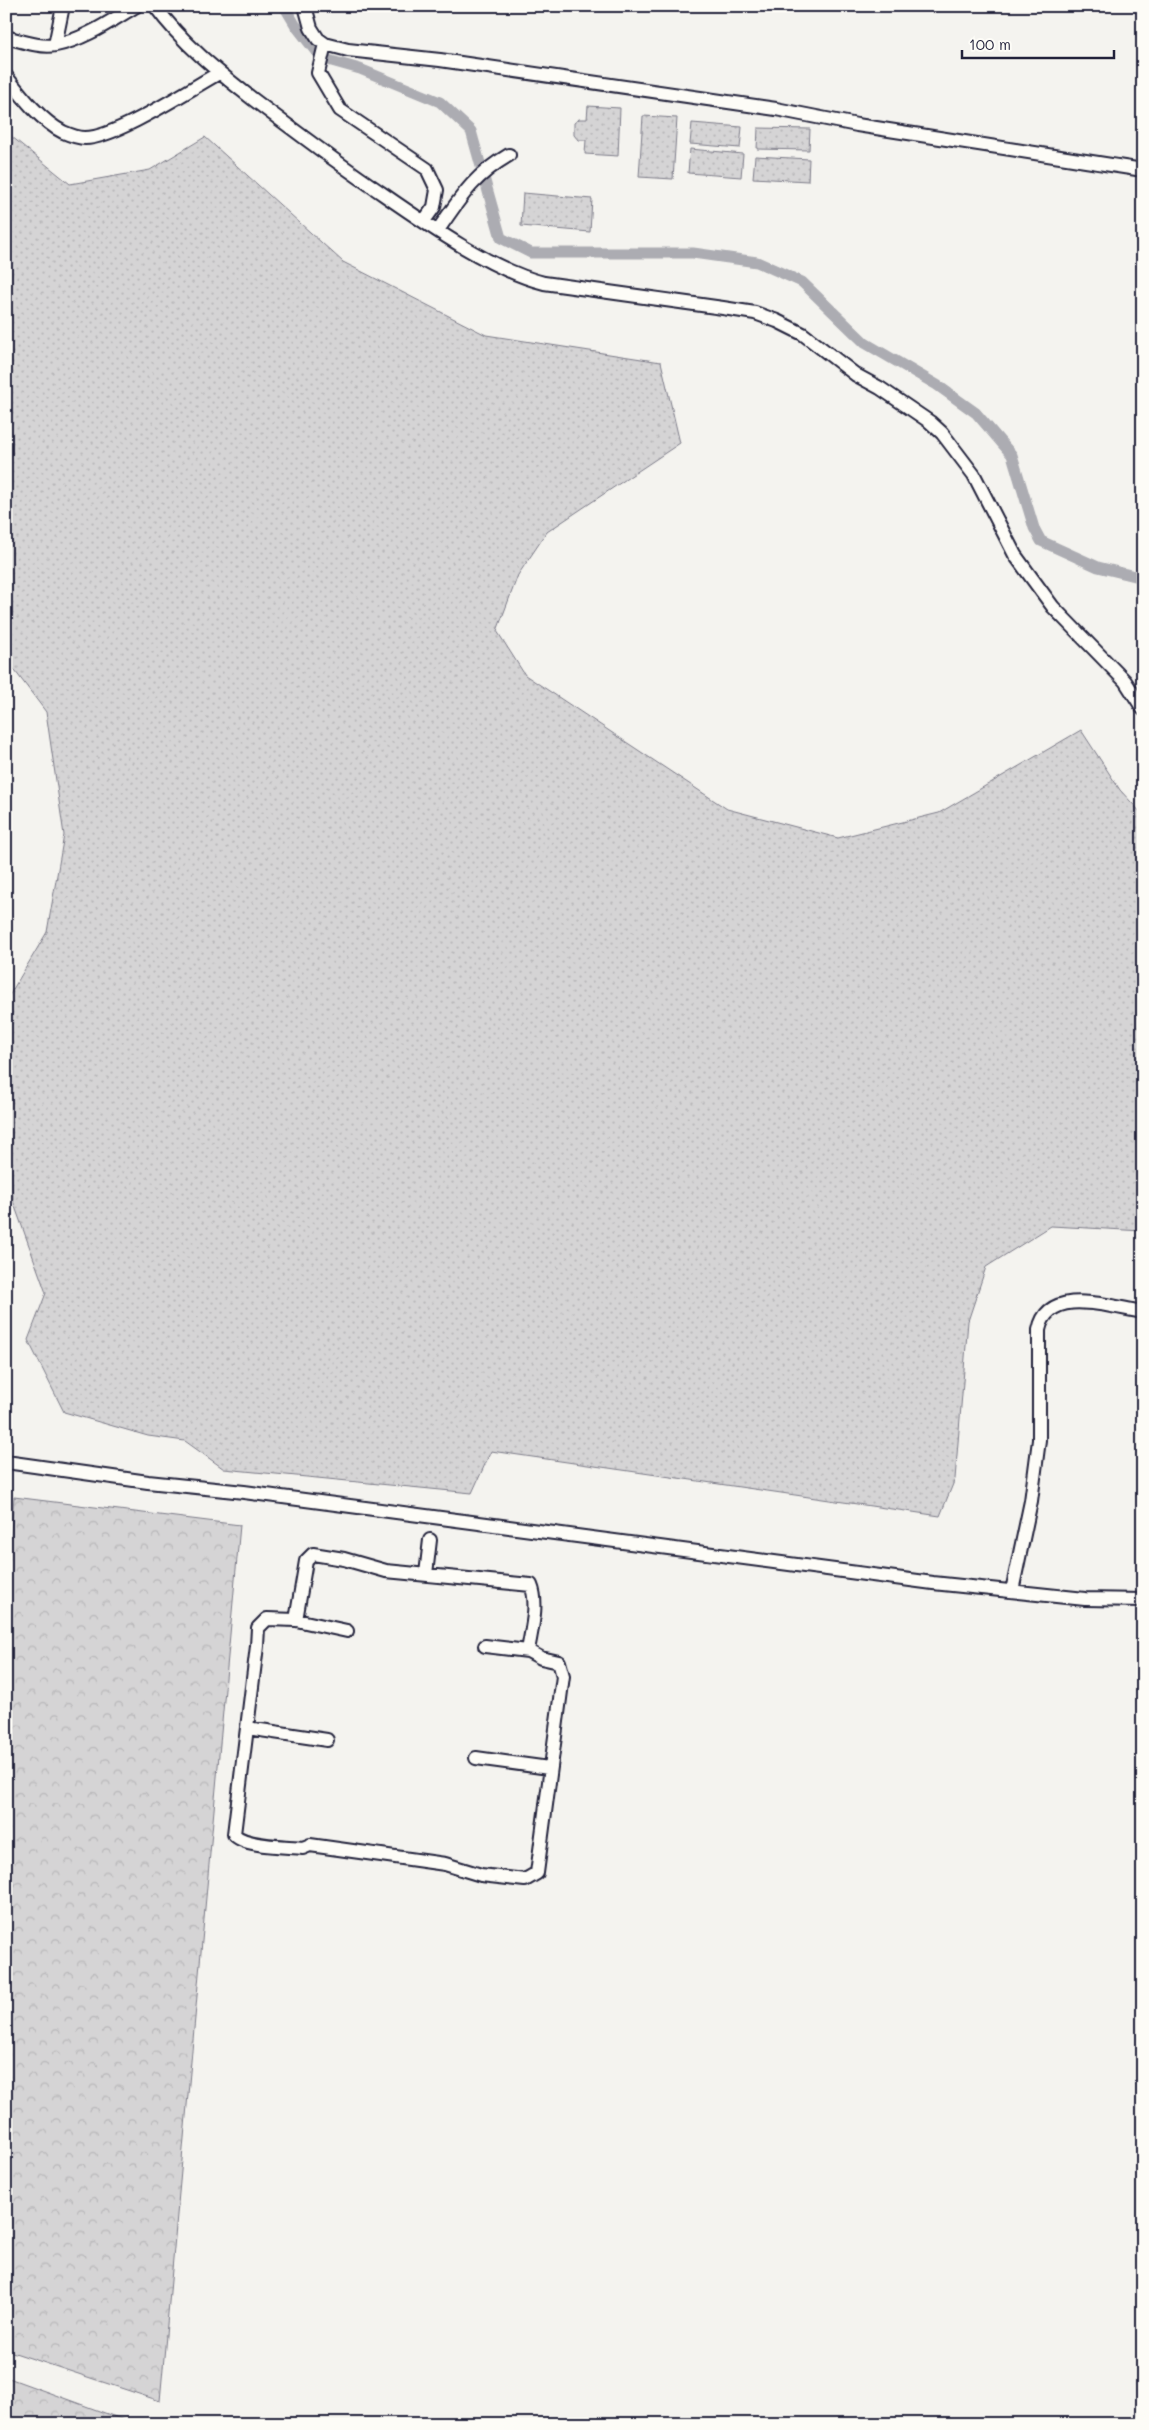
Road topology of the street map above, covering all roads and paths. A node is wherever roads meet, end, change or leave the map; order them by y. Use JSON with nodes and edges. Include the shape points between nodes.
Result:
{"nodes":[{"id":1,"x":63,"y":6,"type":"edge"},
{"id":2,"x":136,"y":6,"type":"edge"},
{"id":3,"x":155,"y":6,"type":"edge"},
{"id":4,"x":305,"y":6,"type":"edge"},
{"id":5,"x":6,"y":37,"type":"edge"},
{"id":6,"x":55,"y":45,"type":"junction"},
{"id":7,"x":325,"y":45,"type":"junction"},
{"id":8,"x":219,"y":73,"type":"junction"},
{"id":9,"x":6,"y":76,"type":"edge"},
{"id":10,"x":509,"y":154,"type":"dead end"},
{"id":11,"x":1143,"y":170,"type":"edge"},
{"id":12,"x":424,"y":222,"type":"junction"},
{"id":13,"x":438,"y":230,"type":"junction"},
{"id":14,"x":1143,"y":709,"type":"edge"},
{"id":15,"x":1143,"y":1312,"type":"edge"},
{"id":16,"x":6,"y":1462,"type":"edge"},
{"id":17,"x":430,"y":1540,"type":"dead end"},
{"id":18,"x":426,"y":1574,"type":"junction"},
{"id":19,"x":1012,"y":1591,"type":"junction"},
{"id":20,"x":1143,"y":1600,"type":"edge"},
{"id":21,"x":296,"y":1620,"type":"junction"},
{"id":22,"x":347,"y":1630,"type":"dead end"},
{"id":23,"x":485,"y":1646,"type":"dead end"},
{"id":24,"x":528,"y":1650,"type":"junction"},
{"id":25,"x":247,"y":1728,"type":"junction"},
{"id":26,"x":328,"y":1740,"type":"dead end"},
{"id":27,"x":476,"y":1758,"type":"dead end"},
{"id":28,"x":550,"y":1768,"type":"junction"}],
"edges":[{"from":1,"to":6,"type":"street"},
{"from":2,"to":6,"type":"street","via":[[74,40]]},
{"from":3,"to":8,"type":"street","via":[[175,31]]},
{"from":4,"to":7,"type":"street","via":[[312,28]]},
{"from":5,"to":6,"type":"street"},
{"from":7,"to":11,"type":"street","via":[[776,109]]},
{"from":7,"to":12,"type":"street","via":[[318,73],[340,110],[427,169],[437,190],[434,207]]},
{"from":8,"to":9,"type":"street","via":[[132,122],[106,134],[86,138],[62,132],[51,124]]},
{"from":8,"to":12,"type":"street","via":[[320,150]]},
{"from":10,"to":13,"type":"street","via":[[472,182]]},
{"from":12,"to":13,"type":"street"},
{"from":13,"to":14,"type":"street","via":[[530,280],[562,287],[653,296],[755,314],[803,334],[856,375],[880,388],[942,433],[974,475],[1015,555],[1054,607],[1125,682]]},
{"from":15,"to":19,"type":"street","via":[[1075,1302],[1061,1305],[1042,1320],[1039,1330],[1039,1440],[1031,1501]]},
{"from":16,"to":19,"type":"street"},
{"from":17,"to":18,"type":"street"},
{"from":18,"to":21,"type":"street","via":[[386,1571],[314,1554],[306,1561]]},
{"from":18,"to":24,"type":"street","via":[[531,1585],[533,1616]]},
{"from":19,"to":20,"type":"street","via":[[1092,1600]]},
{"from":21,"to":22,"type":"street"},
{"from":21,"to":25,"type":"street","via":[[267,1619],[258,1628]]},
{"from":23,"to":24,"type":"street"},
{"from":24,"to":28,"type":"street","via":[[541,1658],[559,1662],[563,1676]]},
{"from":25,"to":26,"type":"street"},
{"from":25,"to":28,"type":"street","via":[[234,1834],[238,1839],[275,1845],[337,1848],[445,1864],[480,1875],[525,1880],[537,1873]]},
{"from":27,"to":28,"type":"street"}]}
